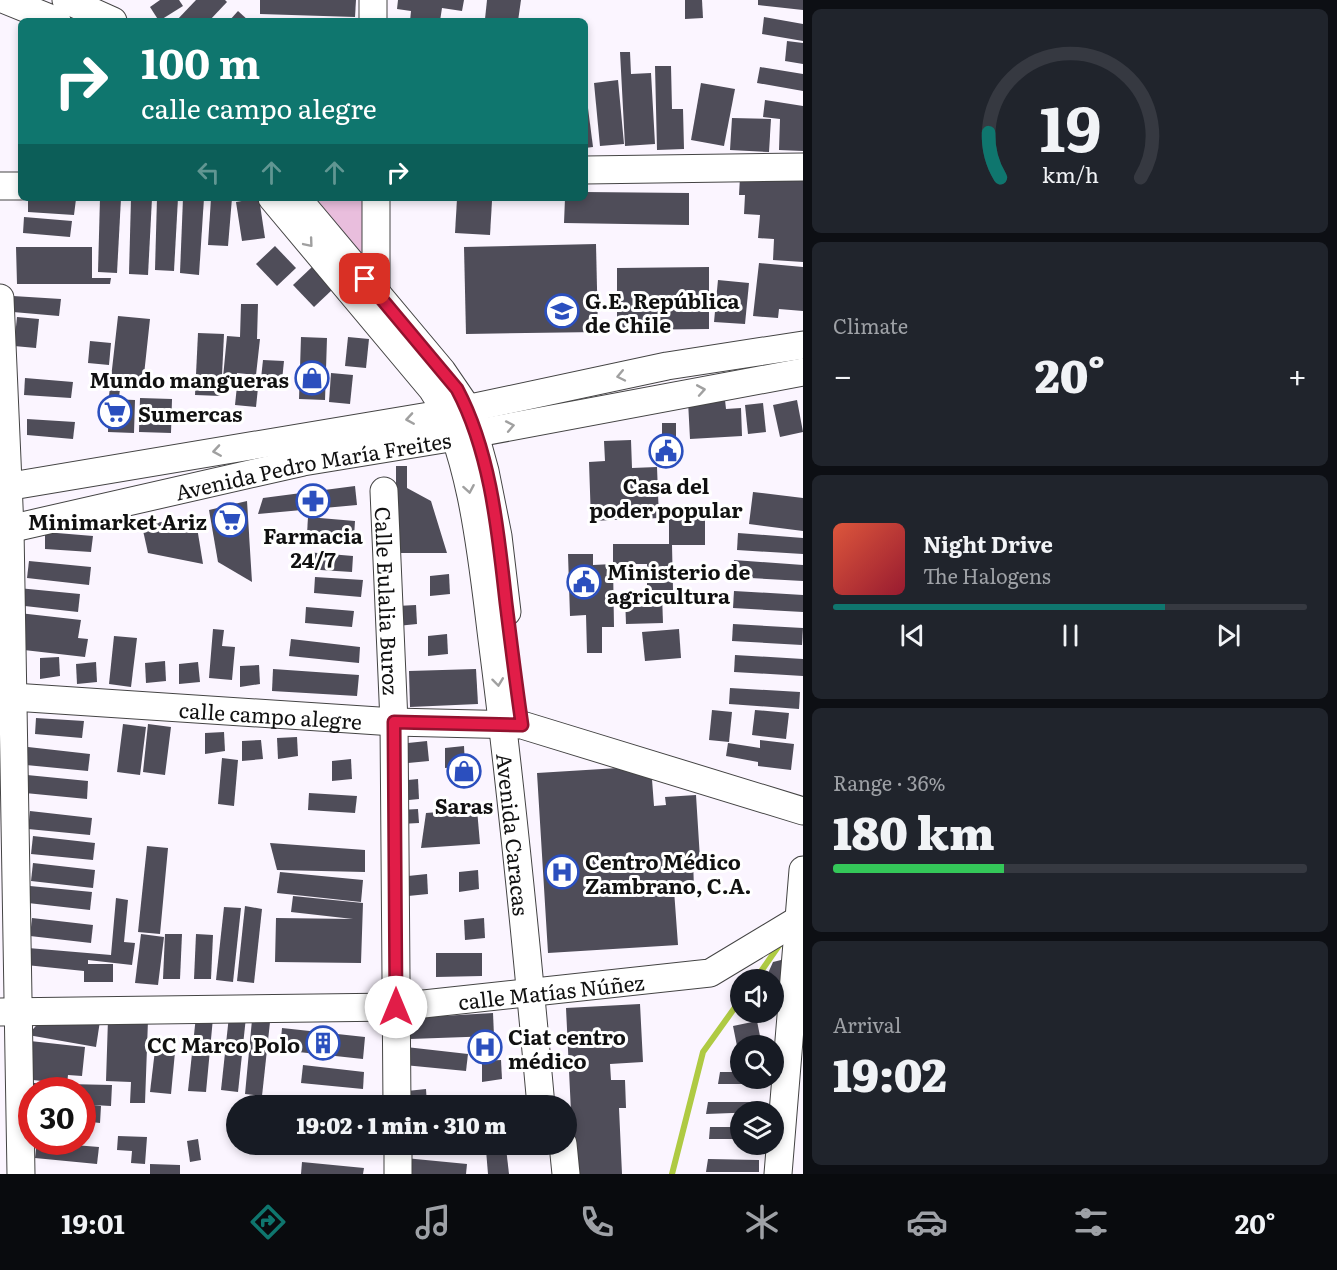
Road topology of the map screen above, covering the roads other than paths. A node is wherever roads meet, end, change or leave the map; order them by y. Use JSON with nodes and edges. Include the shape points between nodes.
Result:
{"nodes":[{"id":1,"x":5,"y":0,"type":"edge"},
{"id":2,"x":66,"y":0,"type":"edge"},
{"id":3,"x":373,"y":0,"type":"edge"},
{"id":4,"x":50,"y":18,"type":"edge"},
{"id":5,"x":106,"y":18,"type":"edge"},
{"id":6,"x":373,"y":18,"type":"edge"},
{"id":7,"x":803,"y":167,"type":"edge"},
{"id":8,"x":588,"y":170,"type":"edge"},
{"id":9,"x":0,"y":186,"type":"edge"},
{"id":10,"x":18,"y":186,"type":"edge"},
{"id":11,"x":275,"y":201,"type":"edge"},
{"id":12,"x":299,"y":201,"type":"edge"},
{"id":13,"x":376,"y":201,"type":"edge"},
{"id":14,"x":0,"y":298,"type":"edge"},
{"id":15,"x":375,"y":306,"type":"junction"},
{"id":16,"x":803,"y":345,"type":"edge"},
{"id":17,"x":803,"y":372,"type":"edge"},
{"id":18,"x":462,"y":423,"type":"junction"},
{"id":19,"x":4,"y":487,"type":"edge"},
{"id":20,"x":384,"y":491,"type":"dead end"},
{"id":21,"x":5,"y":530,"type":"edge"},
{"id":22,"x":13,"y":697,"type":"junction"},
{"id":23,"x":394,"y":722,"type":"junction"},
{"id":24,"x":512,"y":725,"type":"junction"},
{"id":25,"x":803,"y":811,"type":"edge"},
{"id":26,"x":803,"y":870,"type":"edge"},
{"id":27,"x":798,"y":920,"type":"junction"},
{"id":28,"x":540,"y":991,"type":"junction"},
{"id":29,"x":396,"y":1007,"type":"junction"},
{"id":30,"x":9,"y":1011,"type":"edge"},
{"id":31,"x":397,"y":1095,"type":"edge"},
{"id":32,"x":542,"y":1095,"type":"edge"},
{"id":33,"x":558,"y":1095,"type":"edge"},
{"id":34,"x":398,"y":1155,"type":"edge"},
{"id":35,"x":546,"y":1155,"type":"edge"},
{"id":36,"x":564,"y":1155,"type":"edge"},
{"id":37,"x":787,"y":1173,"type":"edge"},
{"id":38,"x":21,"y":1174,"type":"edge"},
{"id":39,"x":398,"y":1174,"type":"edge"},
{"id":40,"x":548,"y":1174,"type":"edge"},
{"id":41,"x":566,"y":1174,"type":"edge"}],
"edges":[{"from":1,"to":4,"type":"street"},
{"from":2,"to":5,"type":"street"},
{"from":3,"to":6,"type":"street"},
{"from":7,"to":8,"type":"street"},
{"from":9,"to":10,"type":"street"},
{"from":11,"to":15,"type":"street","name":"Avenida Caracas","one_way":true},
{"from":12,"to":15,"type":"street","name":"Avenida Caracas"},
{"from":13,"to":15,"type":"street"},
{"from":14,"to":19,"type":"street"},
{"from":15,"to":18,"type":"street","name":"Avenida Caracas","via":[[432,388]]},
{"from":16,"to":18,"type":"street","name":"Avenida Pedro María Freites","one_way":true,"via":[[667,366]]},
{"from":18,"to":17,"type":"street","name":"Avenida Pedro María Freites","one_way":true},
{"from":18,"to":19,"type":"street","name":"Avenida Pedro María Freites","one_way":true},
{"from":18,"to":21,"type":"street","name":"Avenida Pedro María Freites"},
{"from":18,"to":24,"type":"street","name":"Avenida Caracas","via":[[498,536]]},
{"from":19,"to":21,"type":"street"},
{"from":20,"to":23,"type":"street","name":"Calle Eulalia Buroz"},
{"from":21,"to":22,"type":"street"},
{"from":22,"to":23,"type":"street","name":"calle campo alegre"},
{"from":22,"to":30,"type":"street"},
{"from":23,"to":24,"type":"street","name":"calle campo alegre"},
{"from":23,"to":29,"type":"street","name":"Calle Eulalia Buroz"},
{"from":24,"to":25,"type":"street","name":"calle campo alegre"},
{"from":24,"to":28,"type":"street","name":"Avenida Caracas","via":[[532,806]]},
{"from":26,"to":27,"type":"street"},
{"from":27,"to":28,"type":"street","name":"calle Matías Núñez","via":[[710,973]]},
{"from":27,"to":37,"type":"street"},
{"from":28,"to":29,"type":"street","name":"calle Matías Núñez"},
{"from":28,"to":32,"type":"street","name":"Avenida Caracas"},
{"from":28,"to":33,"type":"street","name":"Avenida Caracas"},
{"from":29,"to":30,"type":"street","name":"calle Matías Núñez"},
{"from":29,"to":31,"type":"street","name":"Calle Eulalia Buroz"},
{"from":30,"to":38,"type":"street"},
{"from":34,"to":39,"type":"street"},
{"from":35,"to":40,"type":"street"},
{"from":36,"to":41,"type":"street"}]}
